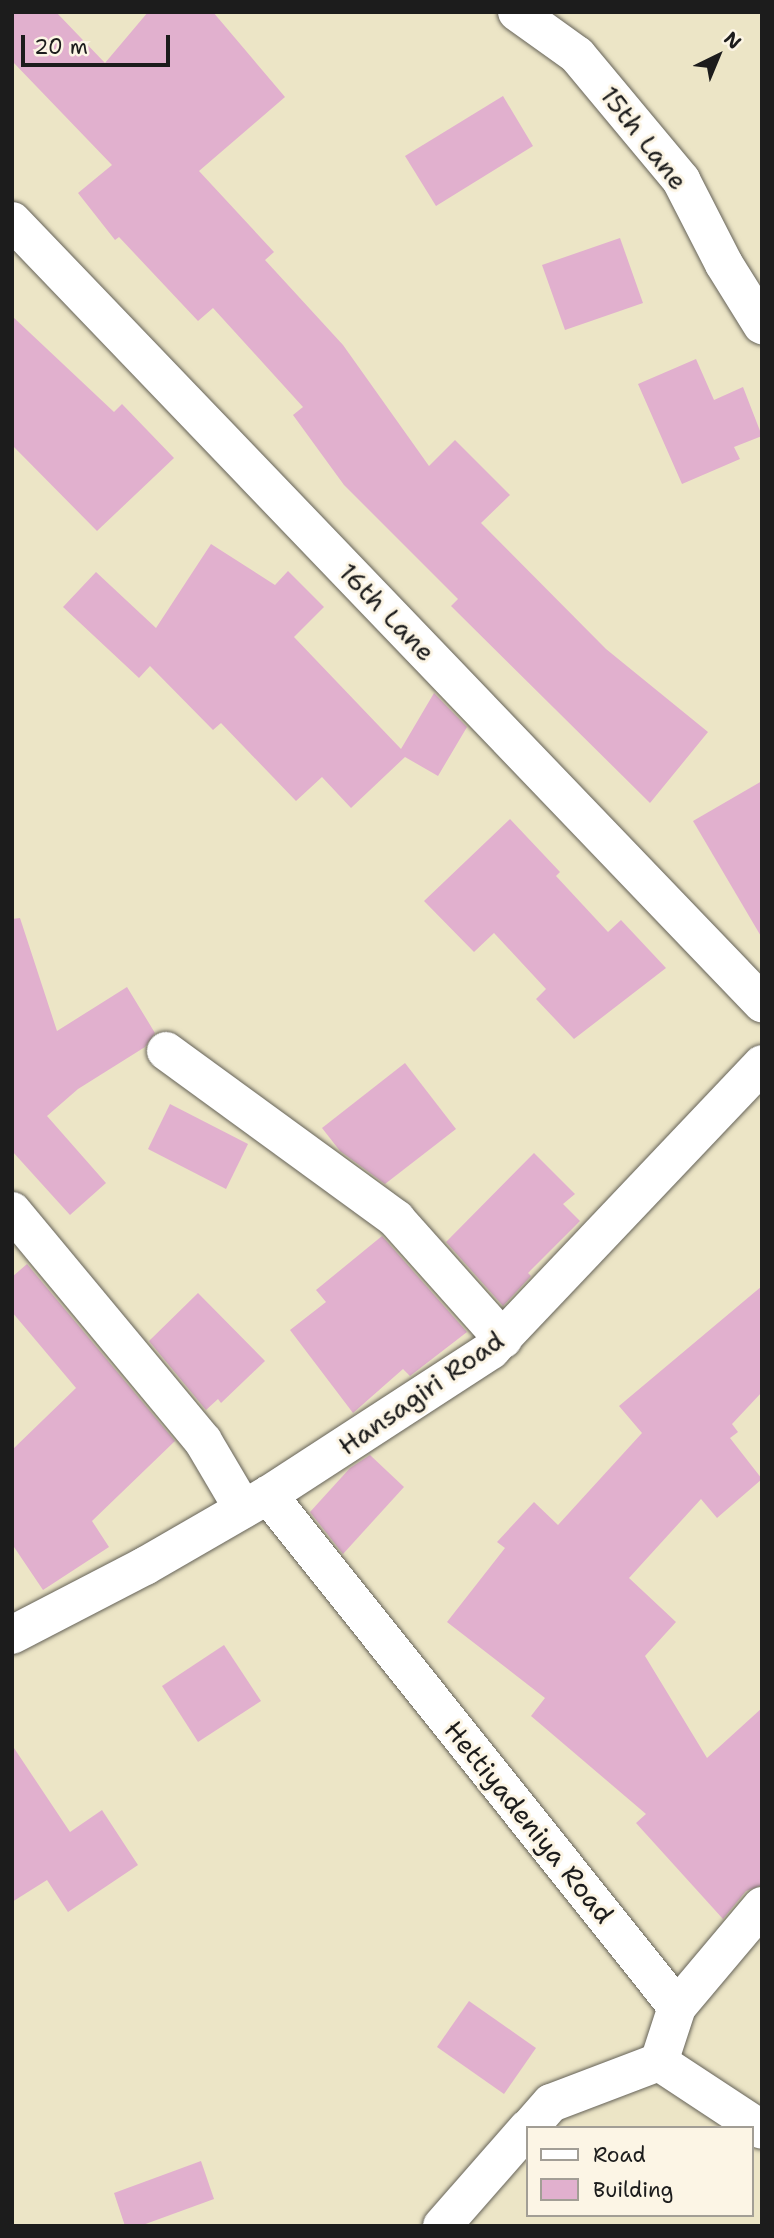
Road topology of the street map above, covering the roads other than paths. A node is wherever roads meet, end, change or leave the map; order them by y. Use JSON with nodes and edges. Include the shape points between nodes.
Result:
{"nodes":[{"id":1,"x":517,"y":12,"type":"edge"},
{"id":2,"x":12,"y":221,"type":"edge"},
{"id":3,"x":762,"y":325,"type":"edge"},
{"id":4,"x":762,"y":1003,"type":"edge"},
{"id":5,"x":166,"y":1051,"type":"dead end"},
{"id":6,"x":762,"y":1064,"type":"edge"},
{"id":7,"x":12,"y":1211,"type":"edge"},
{"id":8,"x":503,"y":1339,"type":"junction"},
{"id":9,"x":256,"y":1502,"type":"junction"},
{"id":10,"x":12,"y":1635,"type":"edge"},
{"id":11,"x":762,"y":1906,"type":"edge"},
{"id":12,"x":677,"y":2007,"type":"junction"},
{"id":13,"x":659,"y":2062,"type":"junction"},
{"id":14,"x":531,"y":2126,"type":"edge"},
{"id":15,"x":762,"y":2130,"type":"edge"},
{"id":16,"x":526,"y":2131,"type":"edge"},
{"id":17,"x":442,"y":2226,"type":"edge"}],
"edges":[{"from":1,"to":3,"type":"street","name":"15th Lane","via":[[576,55],[681,180]]},
{"from":2,"to":4,"type":"street","name":"16th Lane"},
{"from":5,"to":8,"type":"street","via":[[396,1219]]},
{"from":6,"to":8,"type":"street","name":"Hansagiri Road"},
{"from":7,"to":9,"type":"street","name":"Hettiyadeniya Road"},
{"from":8,"to":9,"type":"street","name":"Hansagiri Road","via":[[354,1442]]},
{"from":9,"to":10,"type":"street","name":"Hansagiri Road"},
{"from":9,"to":12,"type":"street","name":"Hettiyadeniya Road"},
{"from":11,"to":12,"type":"street"},
{"from":12,"to":13,"type":"street"},
{"from":13,"to":14,"type":"street","via":[[551,2102]]},
{"from":13,"to":15,"type":"street"},
{"from":16,"to":17,"type":"street"}]}
